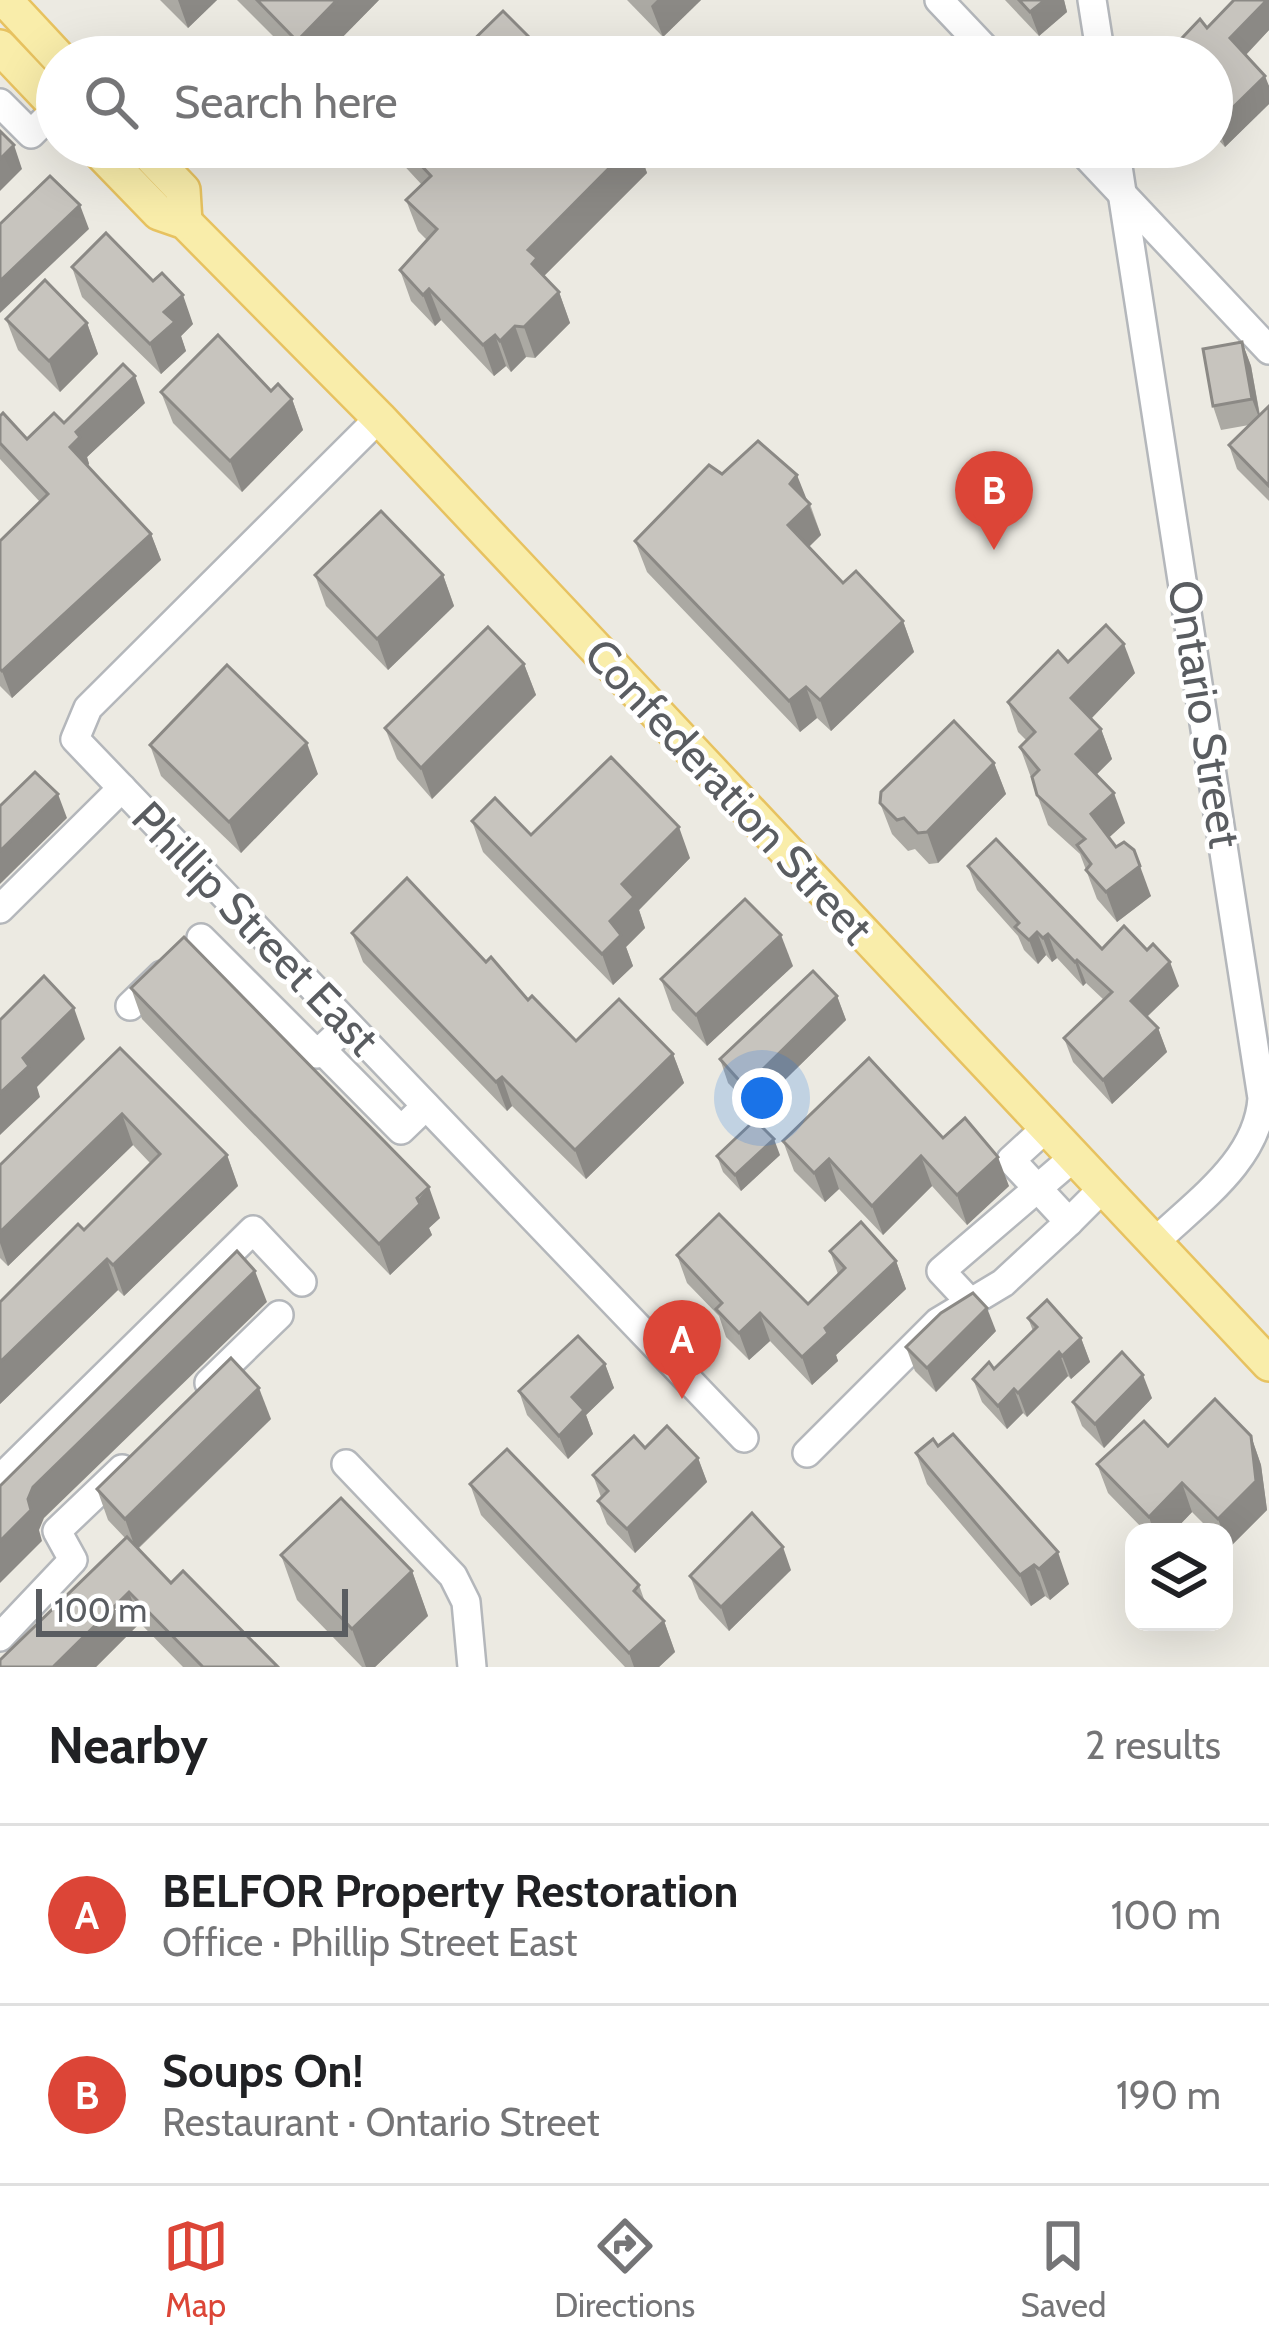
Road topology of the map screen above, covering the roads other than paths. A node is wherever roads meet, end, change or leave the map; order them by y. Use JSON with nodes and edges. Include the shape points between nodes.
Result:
{"nodes":[{"id":1,"x":5,"y":0,"type":"edge"},
{"id":2,"x":939,"y":0,"type":"edge"},
{"id":3,"x":1092,"y":0,"type":"edge"},
{"id":4,"x":38,"y":36,"type":"edge"},
{"id":5,"x":973,"y":36,"type":"edge"},
{"id":6,"x":1098,"y":36,"type":"edge"},
{"id":7,"x":0,"y":47,"type":"edge"},
{"id":8,"x":36,"y":86,"type":"edge"},
{"id":9,"x":0,"y":103,"type":"edge"},
{"id":10,"x":36,"y":129,"type":"edge"},
{"id":11,"x":115,"y":168,"type":"edge"},
{"id":12,"x":162,"y":168,"type":"edge"},
{"id":13,"x":1098,"y":168,"type":"edge"},
{"id":14,"x":1119,"y":168,"type":"edge"},
{"id":15,"x":1123,"y":194,"type":"junction"},
{"id":16,"x":185,"y":221,"type":"junction"},
{"id":17,"x":1269,"y":350,"type":"edge"},
{"id":18,"x":379,"y":418,"type":"junction"},
{"id":19,"x":122,"y":788,"type":"junction"},
{"id":20,"x":234,"y":906,"type":"junction"},
{"id":21,"x":0,"y":909,"type":"edge"},
{"id":22,"x":201,"y":938,"type":"junction"},
{"id":23,"x":1257,"y":969,"type":"edge"},
{"id":24,"x":304,"y":979,"type":"junction"},
{"id":25,"x":130,"y":1006,"type":"edge"},
{"id":26,"x":273,"y":1010,"type":"junction"},
{"id":27,"x":348,"y":1024,"type":"junction"},
{"id":28,"x":322,"y":1050,"type":"junction"},
{"id":29,"x":426,"y":1106,"type":"junction"},
{"id":30,"x":1046,"y":1128,"type":"junction"},
{"id":31,"x":1074,"y":1157,"type":"junction"},
{"id":32,"x":1038,"y":1189,"type":"junction"},
{"id":33,"x":1102,"y":1189,"type":"junction"},
{"id":34,"x":1069,"y":1222,"type":"junction"},
{"id":35,"x":1154,"y":1243,"type":"junction"},
{"id":36,"x":302,"y":1282,"type":"dead end"},
{"id":37,"x":969,"y":1301,"type":"junction"},
{"id":38,"x":279,"y":1315,"type":"dead end"},
{"id":39,"x":1269,"y":1364,"type":"edge"},
{"id":40,"x":194,"y":1398,"type":"edge"},
{"id":41,"x":744,"y":1438,"type":"dead end"},
{"id":42,"x":143,"y":1448,"type":"edge"},
{"id":43,"x":807,"y":1453,"type":"dead end"},
{"id":44,"x":346,"y":1464,"type":"dead end"},
{"id":45,"x":0,"y":1479,"type":"edge"},
{"id":46,"x":0,"y":1636,"type":"edge"},
{"id":47,"x":472,"y":1667,"type":"edge"}],
"edges":[{"from":1,"to":4,"type":"main road"},
{"from":2,"to":5,"type":"street"},
{"from":3,"to":6,"type":"street"},
{"from":7,"to":8,"type":"main road"},
{"from":9,"to":10,"type":"street","via":[[31,134]]},
{"from":11,"to":16,"type":"main road","name":"Confederation Street","via":[[158,214]]},
{"from":12,"to":16,"type":"main road","name":"Confederation Street","via":[[183,190]]},
{"from":13,"to":15,"type":"street"},
{"from":14,"to":15,"type":"street","name":"Ontario Street"},
{"from":15,"to":17,"type":"street"},
{"from":15,"to":23,"type":"street","name":"Ontario Street"},
{"from":16,"to":18,"type":"main road","name":"Confederation Street"},
{"from":18,"to":19,"type":"street","name":"Phillip Street East","via":[[88,708],[75,739]]},
{"from":18,"to":30,"type":"main road","name":"Confederation Street"},
{"from":19,"to":20,"type":"street","name":"Phillip Street East"},
{"from":19,"to":21,"type":"street"},
{"from":20,"to":22,"type":"street"},
{"from":20,"to":24,"type":"street","name":"Phillip Street East"},
{"from":22,"to":25,"type":"street"},
{"from":22,"to":26,"type":"street"},
{"from":23,"to":35,"type":"street","name":"Ontario Street","via":[[1261,1082],[1250,1143]]},
{"from":24,"to":26,"type":"street"},
{"from":24,"to":27,"type":"street","name":"Phillip Street East"},
{"from":26,"to":28,"type":"street","via":[[317,1054]]},
{"from":27,"to":28,"type":"street"},
{"from":27,"to":29,"type":"street","name":"Phillip Street East"},
{"from":28,"to":29,"type":"street","via":[[401,1130]]},
{"from":29,"to":41,"type":"street","name":"Phillip Street East"},
{"from":30,"to":31,"type":"main road","name":"Confederation Street"},
{"from":30,"to":32,"type":"street","via":[[1011,1160]]},
{"from":31,"to":32,"type":"street"},
{"from":31,"to":33,"type":"main road","name":"Confederation Street"},
{"from":32,"to":34,"type":"street"},
{"from":32,"to":37,"type":"street","via":[[940,1270]]},
{"from":33,"to":34,"type":"street"},
{"from":33,"to":35,"type":"main road","name":"Confederation Street"},
{"from":34,"to":37,"type":"street","via":[[1003,1283]]},
{"from":35,"to":39,"type":"main road","name":"Confederation Street"},
{"from":36,"to":45,"type":"street","via":[[253,1230]]},
{"from":37,"to":43,"type":"street"},
{"from":38,"to":40,"type":"street"},
{"from":42,"to":46,"type":"street","via":[[57,1531],[73,1560]]},
{"from":44,"to":47,"type":"street","via":[[453,1576],[466,1602]]}]}
